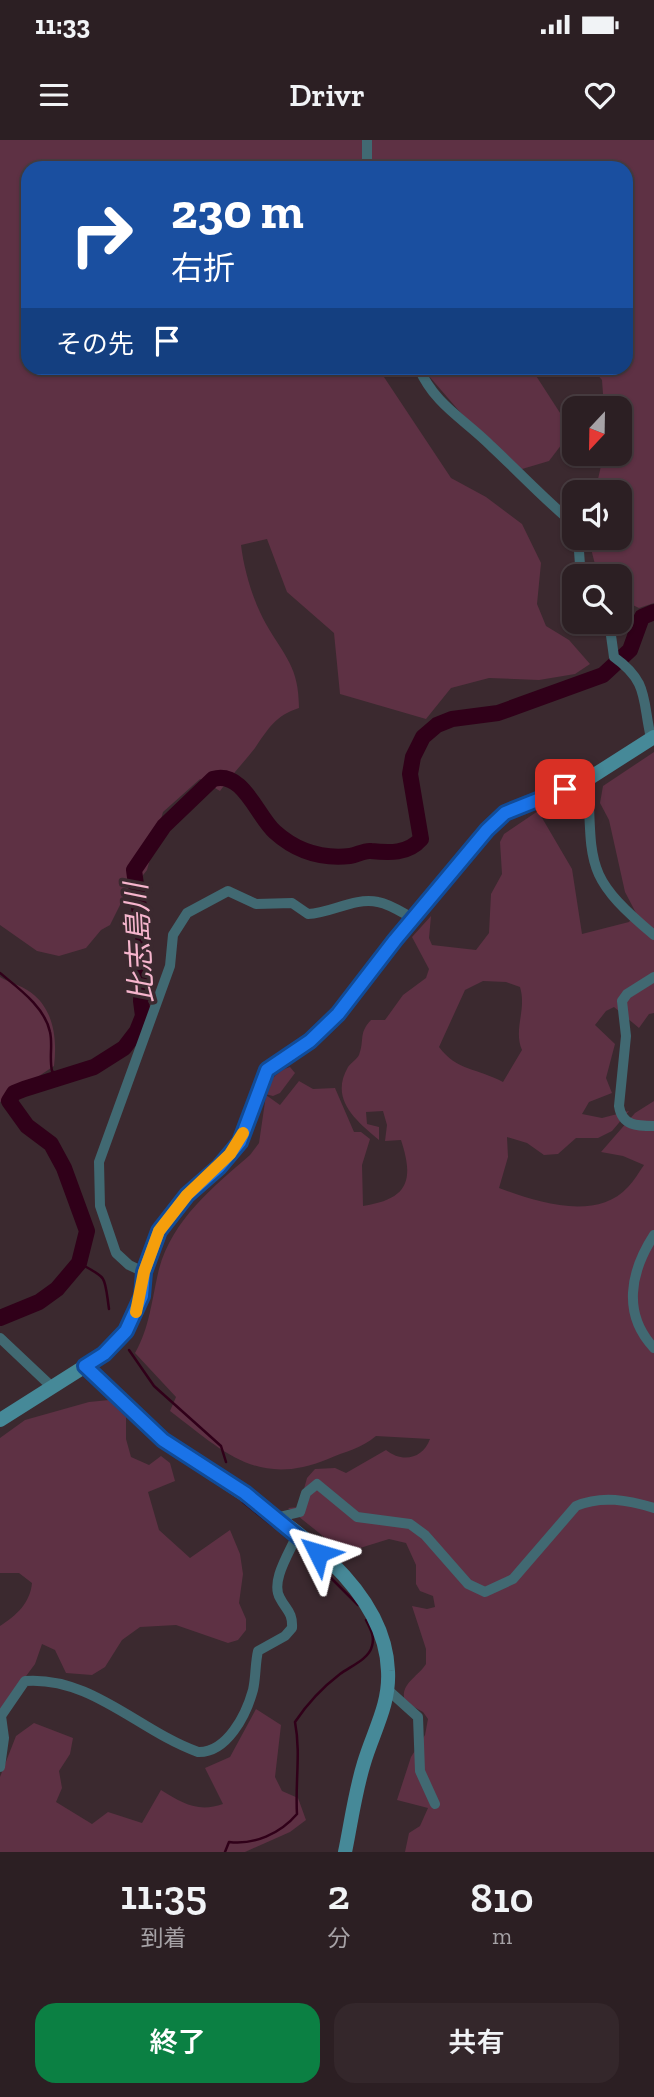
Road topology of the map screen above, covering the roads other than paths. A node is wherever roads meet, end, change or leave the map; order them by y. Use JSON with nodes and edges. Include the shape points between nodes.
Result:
{"nodes":[{"id":1,"x":367,"y":140,"type":"edge"},
{"id":2,"x":367,"y":161,"type":"edge"},
{"id":3,"x":423,"y":375,"type":"edge"},
{"id":4,"x":562,"y":514,"type":"edge"},
{"id":5,"x":610,"y":634,"type":"edge"},
{"id":6,"x":652,"y":737,"type":"edge"},
{"id":7,"x":588,"y":779,"type":"junction"},
{"id":8,"x":414,"y":919,"type":"junction"},
{"id":9,"x":654,"y":935,"type":"edge"},
{"id":10,"x":654,"y":977,"type":"edge"},
{"id":11,"x":654,"y":1126,"type":"edge"},
{"id":12,"x":654,"y":1235,"type":"edge"},
{"id":13,"x":144,"y":1272,"type":"junction"},
{"id":14,"x":0,"y":1338,"type":"edge"},
{"id":15,"x":654,"y":1348,"type":"edge"},
{"id":16,"x":85,"y":1366,"type":"junction"},
{"id":17,"x":52,"y":1387,"type":"junction"},
{"id":18,"x":0,"y":1420,"type":"edge"},
{"id":19,"x":654,"y":1508,"type":"edge"},
{"id":20,"x":275,"y":1518,"type":"junction"},
{"id":21,"x":297,"y":1535,"type":"junction"},
{"id":22,"x":388,"y":1690,"type":"junction"},
{"id":23,"x":0,"y":1767,"type":"edge"},
{"id":24,"x":435,"y":1804,"type":"dead end"},
{"id":25,"x":345,"y":1852,"type":"edge"}],
"edges":[{"from":1,"to":2,"type":"street"},
{"from":3,"to":4,"type":"street","via":[[439,402]]},
{"from":5,"to":6,"type":"street","via":[[614,657],[632,669],[641,683]]},
{"from":6,"to":7,"type":"street"},
{"from":7,"to":8,"type":"street","via":[[505,813]]},
{"from":7,"to":9,"type":"street","via":[[591,852],[598,877],[617,904]]},
{"from":8,"to":13,"type":"street","via":[[338,1014],[310,1041],[267,1070],[240,1142],[172,1213],[150,1249]]},
{"from":8,"to":13,"type":"street","via":[[380,902],[363,901],[329,913],[307,914],[292,903],[256,904],[228,891],[187,912],[173,935],[170,967],[108,1133],[98,1177],[100,1206],[116,1253]]},
{"from":10,"to":11,"type":"street","via":[[622,1001],[626,1036],[619,1106],[631,1125]]},
{"from":12,"to":15,"type":"street","via":[[637,1267],[632,1302],[638,1328]]},
{"from":13,"to":16,"type":"street","via":[[142,1296],[126,1331]]},
{"from":14,"to":17,"type":"street"},
{"from":16,"to":17,"type":"street"},
{"from":16,"to":20,"type":"street","via":[[163,1440]]},
{"from":17,"to":18,"type":"street"},
{"from":19,"to":20,"type":"street","via":[[605,1499],[576,1506],[513,1579],[485,1592],[468,1584],[410,1524],[356,1517],[317,1484],[306,1493],[300,1512]]},
{"from":20,"to":21,"type":"street"},
{"from":21,"to":22,"type":"street","via":[[350,1580],[372,1609],[384,1639]]},
{"from":21,"to":23,"type":"street","via":[[276,1584],[278,1596],[290,1611],[292,1628],[258,1651],[248,1704],[221,1747],[198,1752],[90,1693],[47,1680],[25,1681],[1,1716]]},
{"from":22,"to":24,"type":"street","via":[[418,1717],[420,1771]]},
{"from":22,"to":25,"type":"street","via":[[364,1762]]}]}
